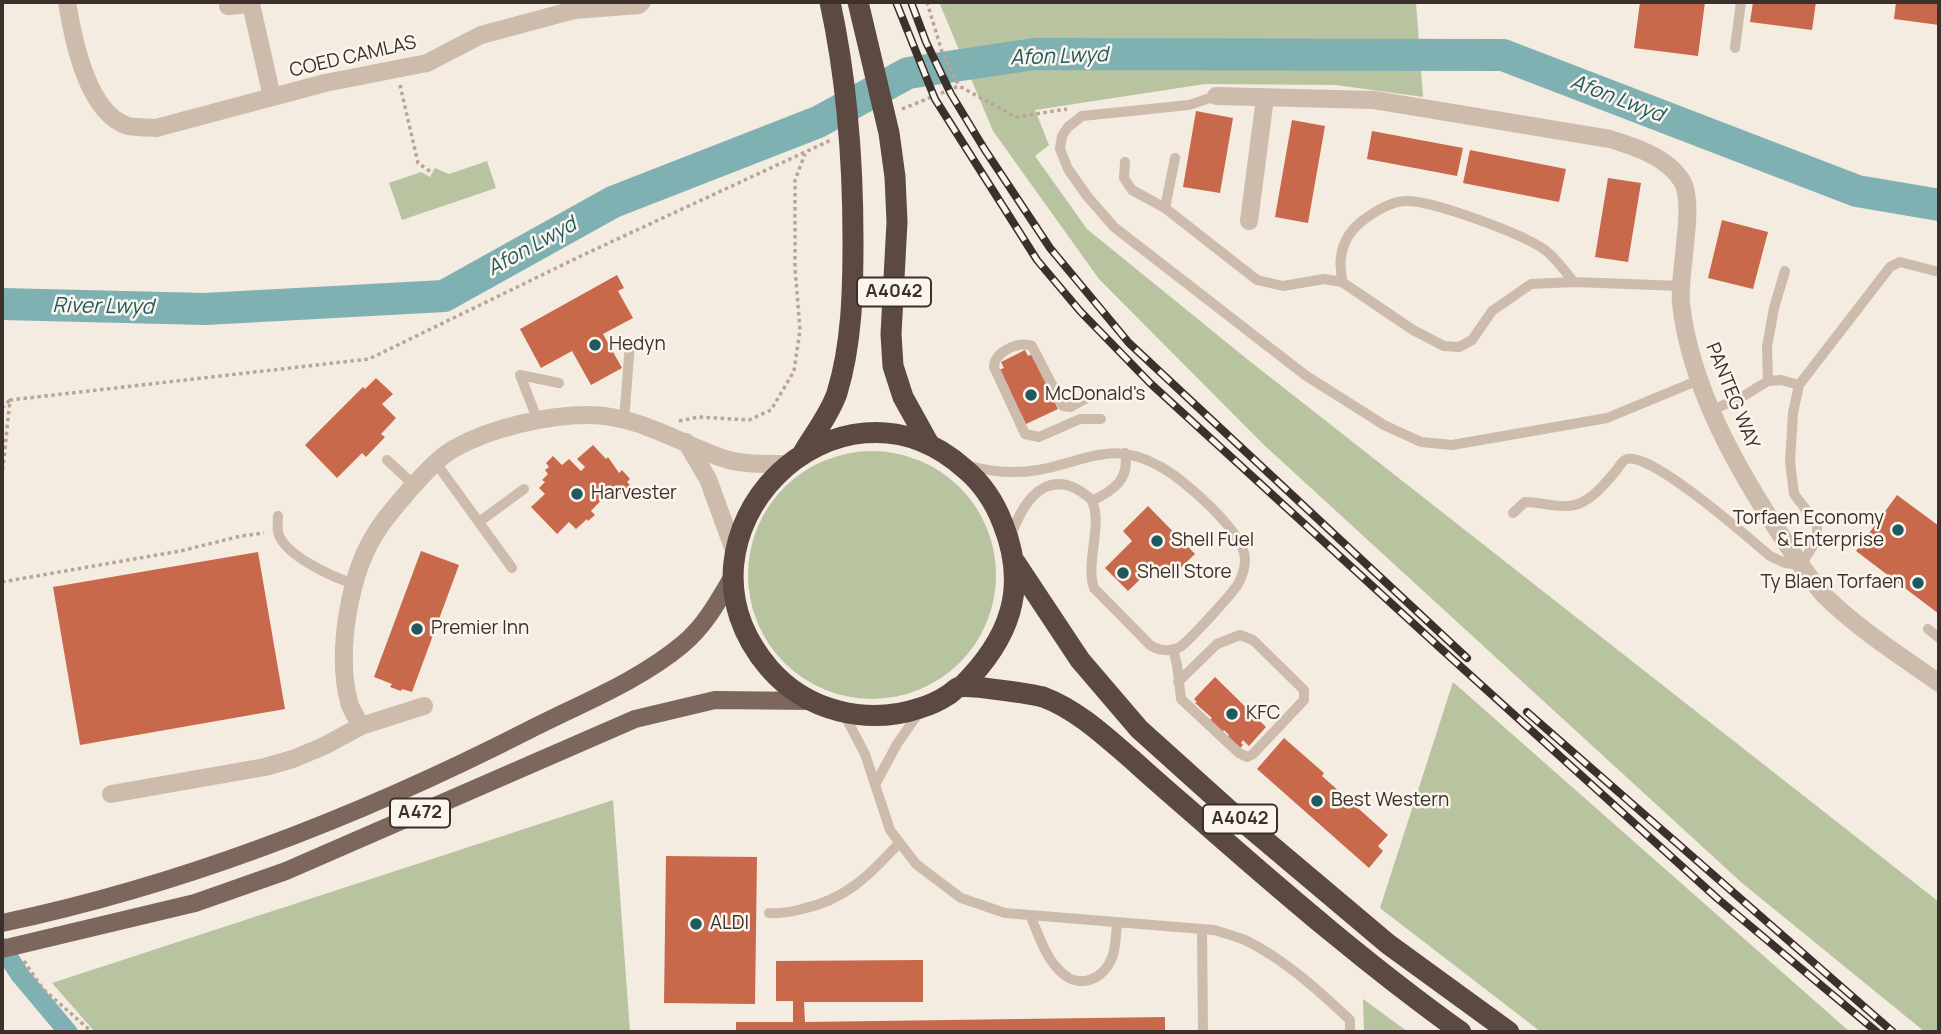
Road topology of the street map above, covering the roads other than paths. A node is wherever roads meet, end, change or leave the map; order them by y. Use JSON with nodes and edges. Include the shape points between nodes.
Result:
{"nodes":[{"id":1,"x":68,"y":2,"type":"edge"},
{"id":2,"x":642,"y":2,"type":"edge"},
{"id":3,"x":830,"y":2,"type":"edge"},
{"id":4,"x":858,"y":2,"type":"edge"},
{"id":5,"x":1741,"y":2,"type":"edge"},
{"id":6,"x":251,"y":3,"type":"edge"},
{"id":7,"x":228,"y":6,"type":"dead end"},
{"id":8,"x":1735,"y":48,"type":"dead end"},
{"id":9,"x":1216,"y":96,"type":"joint"},
{"id":10,"x":272,"y":97,"type":"junction"},
{"id":11,"x":1265,"y":98,"type":"junction"},
{"id":12,"x":1175,"y":158,"type":"dead end"},
{"id":13,"x":1125,"y":162,"type":"dead end"},
{"id":14,"x":1165,"y":208,"type":"junction"},
{"id":15,"x":1249,"y":221,"type":"dead end"},
{"id":16,"x":1785,"y":271,"type":"dead end"},
{"id":17,"x":1939,"y":272,"type":"edge"},
{"id":18,"x":1574,"y":282,"type":"junction"},
{"id":19,"x":1343,"y":283,"type":"junction"},
{"id":20,"x":1681,"y":286,"type":"junction"},
{"id":21,"x":630,"y":344,"type":"dead end"},
{"id":22,"x":1699,"y":380,"type":"junction"},
{"id":23,"x":1768,"y":381,"type":"junction"},
{"id":24,"x":559,"y":383,"type":"dead end"},
{"id":25,"x":1799,"y":385,"type":"junction"},
{"id":26,"x":1085,"y":399,"type":"dead end"},
{"id":27,"x":1713,"y":410,"type":"junction"},
{"id":28,"x":1101,"y":419,"type":"dead end"},
{"id":29,"x":624,"y":420,"type":"junction"},
{"id":30,"x":538,"y":421,"type":"junction"},
{"id":31,"x":686,"y":442,"type":"junction"},
{"id":32,"x":929,"y":444,"type":"junction"},
{"id":33,"x":1125,"y":453,"type":"junction"},
{"id":34,"x":795,"y":459,"type":"junction"},
{"id":35,"x":387,"y":460,"type":"dead end"},
{"id":36,"x":436,"y":463,"type":"junction"},
{"id":37,"x":959,"y":463,"type":"junction"},
{"id":38,"x":414,"y":485,"type":"junction"},
{"id":39,"x":524,"y":489,"type":"dead end"},
{"id":40,"x":1092,"y":501,"type":"junction"},
{"id":41,"x":1513,"y":513,"type":"dead end"},
{"id":42,"x":278,"y":516,"type":"dead end"},
{"id":43,"x":479,"y":522,"type":"junction"},
{"id":44,"x":1009,"y":541,"type":"junction"},
{"id":45,"x":735,"y":553,"type":"junction"},
{"id":46,"x":1015,"y":562,"type":"junction"},
{"id":47,"x":1801,"y":565,"type":"junction"},
{"id":48,"x":512,"y":568,"type":"dead end"},
{"id":49,"x":733,"y":576,"type":"junction"},
{"id":50,"x":355,"y":584,"type":"junction"},
{"id":51,"x":1928,"y":629,"type":"dead end"},
{"id":52,"x":1939,"y":638,"type":"edge"},
{"id":53,"x":1173,"y":649,"type":"junction"},
{"id":54,"x":1178,"y":682,"type":"junction"},
{"id":55,"x":1939,"y":683,"type":"edge"},
{"id":56,"x":961,"y":687,"type":"junction"},
{"id":57,"x":812,"y":701,"type":"junction"},
{"id":58,"x":424,"y":706,"type":"dead end"},
{"id":59,"x":922,"y":708,"type":"junction"},
{"id":60,"x":844,"y":713,"type":"junction"},
{"id":61,"x":361,"y":726,"type":"junction"},
{"id":62,"x":875,"y":785,"type":"junction"},
{"id":63,"x":111,"y":794,"type":"dead end"},
{"id":64,"x":900,"y":843,"type":"junction"},
{"id":65,"x":769,"y":913,"type":"dead end"},
{"id":66,"x":1031,"y":915,"type":"junction"},
{"id":67,"x":1117,"y":922,"type":"junction"},
{"id":68,"x":2,"y":923,"type":"edge"},
{"id":69,"x":1202,"y":929,"type":"junction"},
{"id":70,"x":2,"y":949,"type":"edge"},
{"id":71,"x":1203,"y":1032,"type":"edge"},
{"id":72,"x":1350,"y":1032,"type":"edge"},
{"id":73,"x":1461,"y":1032,"type":"edge"},
{"id":74,"x":1509,"y":1032,"type":"edge"}],
"edges":[{"from":1,"to":10,"type":"street","name":"COED CAMLAS","via":[[81,62],[97,102],[129,126],[156,128]]},
{"from":2,"to":10,"type":"street","name":"COED CAMLAS","via":[[574,10],[481,35],[427,63]]},
{"from":3,"to":34,"type":"highway","number":"A4042","via":[[852,158],[853,294],[836,397]]},
{"from":4,"to":32,"type":"highway","number":"A4042","via":[[890,123],[897,222],[891,334],[894,366],[903,397]]},
{"from":5,"to":8,"type":"lane"},
{"from":6,"to":7,"type":"street","name":"COED CAMLAS"},
{"from":6,"to":10,"type":"street","name":"COED CAMLAS"},
{"from":9,"to":11,"type":"street","name":"PANTEG WAY"},
{"from":9,"to":22,"type":"lane","via":[[1189,104],[1082,116],[1062,136],[1060,149],[1068,169],[1114,227],[1305,375],[1384,425],[1421,442],[1452,445],[1607,418]]},
{"from":11,"to":15,"type":"street"},
{"from":11,"to":20,"type":"street","name":"PANTEG WAY","via":[[1374,100],[1633,146],[1666,164],[1684,183],[1688,203]]},
{"from":12,"to":14,"type":"lane"},
{"from":13,"to":14,"type":"lane","via":[[1124,178],[1132,190]]},
{"from":14,"to":19,"type":"lane","via":[[1257,280],[1283,286],[1324,279]]},
{"from":16,"to":23,"type":"lane","via":[[1767,347]]},
{"from":17,"to":25,"type":"lane","via":[[1900,262],[1890,267]]},
{"from":18,"to":19,"type":"lane","via":[[1531,284],[1492,311],[1472,340],[1459,347],[1444,346],[1413,330]]},
{"from":18,"to":19,"type":"lane","via":[[1546,251],[1521,237],[1431,203],[1403,201],[1375,211],[1355,226],[1338,265]]},
{"from":18,"to":20,"type":"lane"},
{"from":20,"to":22,"type":"street","name":"PANTEG WAY"},
{"from":21,"to":29,"type":"lane"},
{"from":22,"to":27,"type":"street","name":"PANTEG WAY"},
{"from":23,"to":25,"type":"lane"},
{"from":23,"to":27,"type":"lane"},
{"from":24,"to":30,"type":"lane","via":[[520,375]]},
{"from":25,"to":47,"type":"lane","via":[[1790,462],[1794,494],[1816,524],[1817,533]]},
{"from":26,"to":28,"type":"lane","via":[[1063,406],[1032,346],[1021,344],[994,359],[993,367],[1026,434],[1039,437],[1080,419]]},
{"from":27,"to":47,"type":"street","name":"PANTEG WAY","via":[[1732,457]]},
{"from":29,"to":30,"type":"street","via":[[591,415]]},
{"from":29,"to":31,"type":"street"},
{"from":30,"to":36,"type":"street","via":[[455,448]]},
{"from":31,"to":34,"type":"street","via":[[741,463]]},
{"from":31,"to":45,"type":"street","via":[[708,479]]},
{"from":32,"to":34,"type":"highway","via":[[874,433],[837,439]]},
{"from":32,"to":37,"type":"highway"},
{"from":33,"to":37,"type":"lane","via":[[1101,453],[1018,472]]},
{"from":33,"to":40,"type":"lane","via":[[1124,477]]},
{"from":33,"to":53,"type":"lane","via":[[1148,460],[1183,482],[1234,532],[1243,547],[1245,563],[1237,587]]},
{"from":34,"to":45,"type":"highway","via":[[768,482],[753,503]]},
{"from":35,"to":38,"type":"lane"},
{"from":36,"to":38,"type":"street"},
{"from":36,"to":43,"type":"lane"},
{"from":37,"to":44,"type":"highway","via":[[994,503]]},
{"from":38,"to":50,"type":"street","via":[[378,529]]},
{"from":39,"to":43,"type":"lane"},
{"from":40,"to":44,"type":"lane","via":[[1066,485],[1044,487],[1022,509]]},
{"from":40,"to":53,"type":"lane","via":[[1094,588],[1150,645],[1158,650]]},
{"from":41,"to":47,"type":"lane","via":[[1525,502],[1565,507],[1582,503],[1625,460],[1636,458],[1686,489],[1770,556]]},
{"from":42,"to":50,"type":"lane","via":[[284,545],[320,570]]},
{"from":43,"to":48,"type":"lane"},
{"from":44,"to":46,"type":"highway"},
{"from":45,"to":49,"type":"highway"},
{"from":46,"to":56,"type":"highway","via":[[1015,590],[998,644]]},
{"from":46,"to":74,"type":"highway","number":"A4042","via":[[1080,660],[1139,729],[1388,944]]},
{"from":47,"to":55,"type":"street","name":"PANTEG WAY","via":[[1826,596]]},
{"from":49,"to":57,"type":"highway","via":[[743,627],[755,650],[790,688]]},
{"from":49,"to":68,"type":"main road","number":"A472","via":[[699,628],[668,656],[458,766],[257,850],[143,887]]},
{"from":50,"to":61,"type":"street","via":[[346,618],[345,663],[349,703]]},
{"from":51,"to":52,"type":"lane"},
{"from":53,"to":54,"type":"lane"},
{"from":54,"to":54,"type":"lane","via":[[1217,644],[1240,635],[1253,640],[1304,690],[1304,700],[1247,757],[1181,699]]},
{"from":56,"to":59,"type":"highway"},
{"from":56,"to":73,"type":"highway","number":"A4042","via":[[1016,691],[1071,710],[1371,964]]},
{"from":57,"to":60,"type":"highway"},
{"from":57,"to":70,"type":"main road","number":"A472","via":[[715,700],[635,719],[286,871],[195,903],[24,949]]},
{"from":58,"to":61,"type":"street"},
{"from":59,"to":60,"type":"highway","via":[[878,716]]},
{"from":59,"to":62,"type":"lane"},
{"from":60,"to":62,"type":"lane"},
{"from":61,"to":63,"type":"street","via":[[324,746],[265,767]]},
{"from":62,"to":64,"type":"lane","via":[[890,830]]},
{"from":64,"to":65,"type":"lane","via":[[853,888],[824,904]]},
{"from":64,"to":66,"type":"lane","via":[[916,864],[961,898],[1005,913]]},
{"from":66,"to":67,"type":"lane"},
{"from":66,"to":67,"type":"lane","via":[[1058,969],[1082,982],[1105,969],[1113,955]]},
{"from":67,"to":69,"type":"lane"},
{"from":69,"to":71,"type":"lane"},
{"from":69,"to":72,"type":"lane","via":[[1244,940],[1286,965],[1350,1020]]}]}
